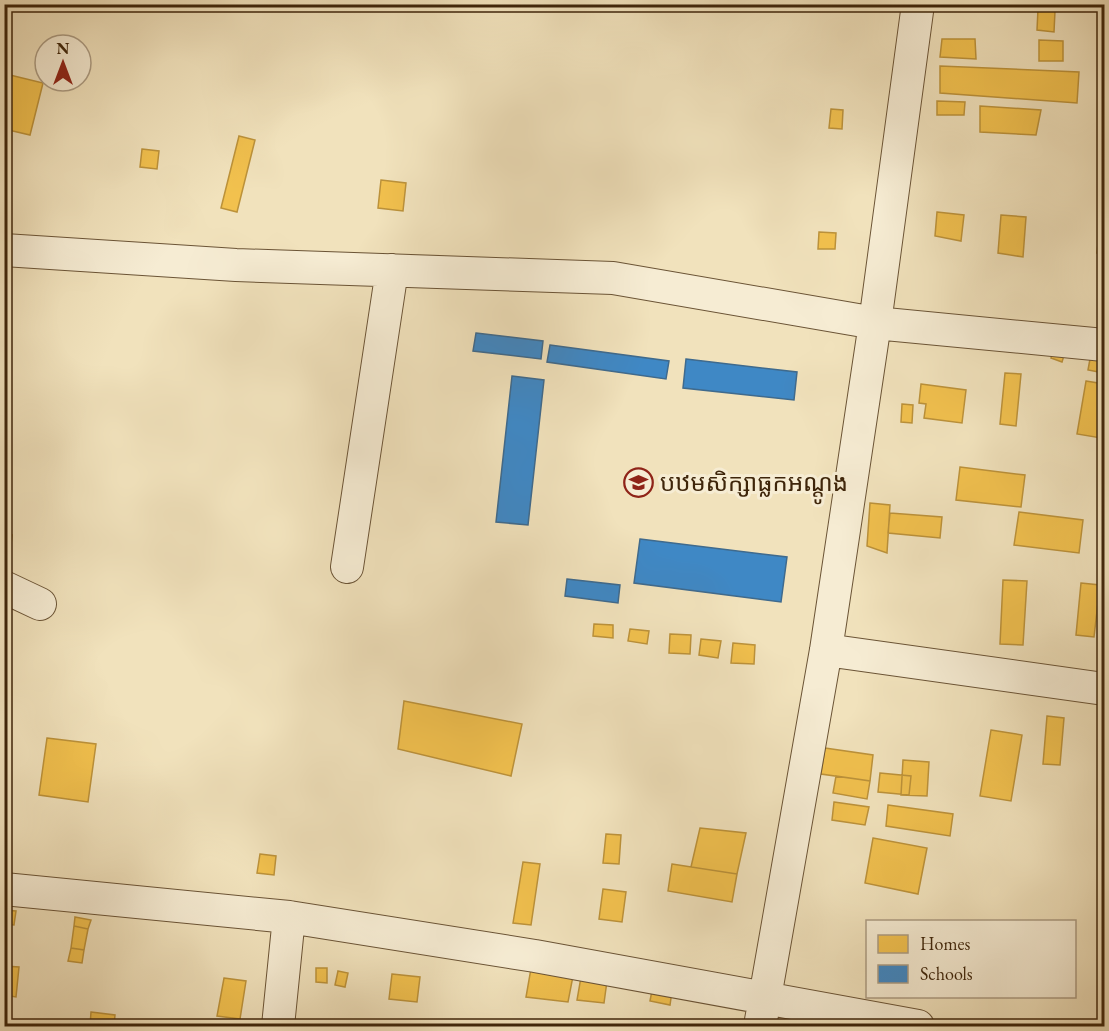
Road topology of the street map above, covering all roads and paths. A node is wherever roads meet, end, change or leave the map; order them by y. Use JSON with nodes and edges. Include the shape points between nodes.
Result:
{"nodes":[{"id":1,"x":918,"y":4,"type":"edge"},
{"id":2,"x":4,"y":250,"type":"edge"},
{"id":3,"x":392,"y":270,"type":"junction"},
{"id":4,"x":875,"y":323,"type":"junction"},
{"id":5,"x":1104,"y":345,"type":"edge"},
{"id":6,"x":347,"y":567,"type":"dead end"},
{"id":7,"x":4,"y":587,"type":"edge"},
{"id":8,"x":40,"y":604,"type":"dead end"},
{"id":9,"x":826,"y":650,"type":"junction"},
{"id":10,"x":1104,"y":688,"type":"edge"},
{"id":11,"x":4,"y":889,"type":"edge"},
{"id":12,"x":289,"y":917,"type":"junction"},
{"id":13,"x":763,"y":1012,"type":"edge"},
{"id":14,"x":278,"y":1026,"type":"edge"},
{"id":15,"x":918,"y":1026,"type":"edge"}],
"edges":[{"from":1,"to":4,"type":"street"},
{"from":2,"to":3,"type":"street"},
{"from":3,"to":4,"type":"street","via":[[613,279]]},
{"from":3,"to":6,"type":"street"},
{"from":4,"to":5,"type":"street"},
{"from":4,"to":9,"type":"street"},
{"from":7,"to":8,"type":"street"},
{"from":9,"to":10,"type":"street"},
{"from":9,"to":13,"type":"street"},
{"from":11,"to":12,"type":"street"},
{"from":12,"to":13,"type":"street","via":[[535,956]]},
{"from":12,"to":14,"type":"street"},
{"from":13,"to":15,"type":"street"}]}
